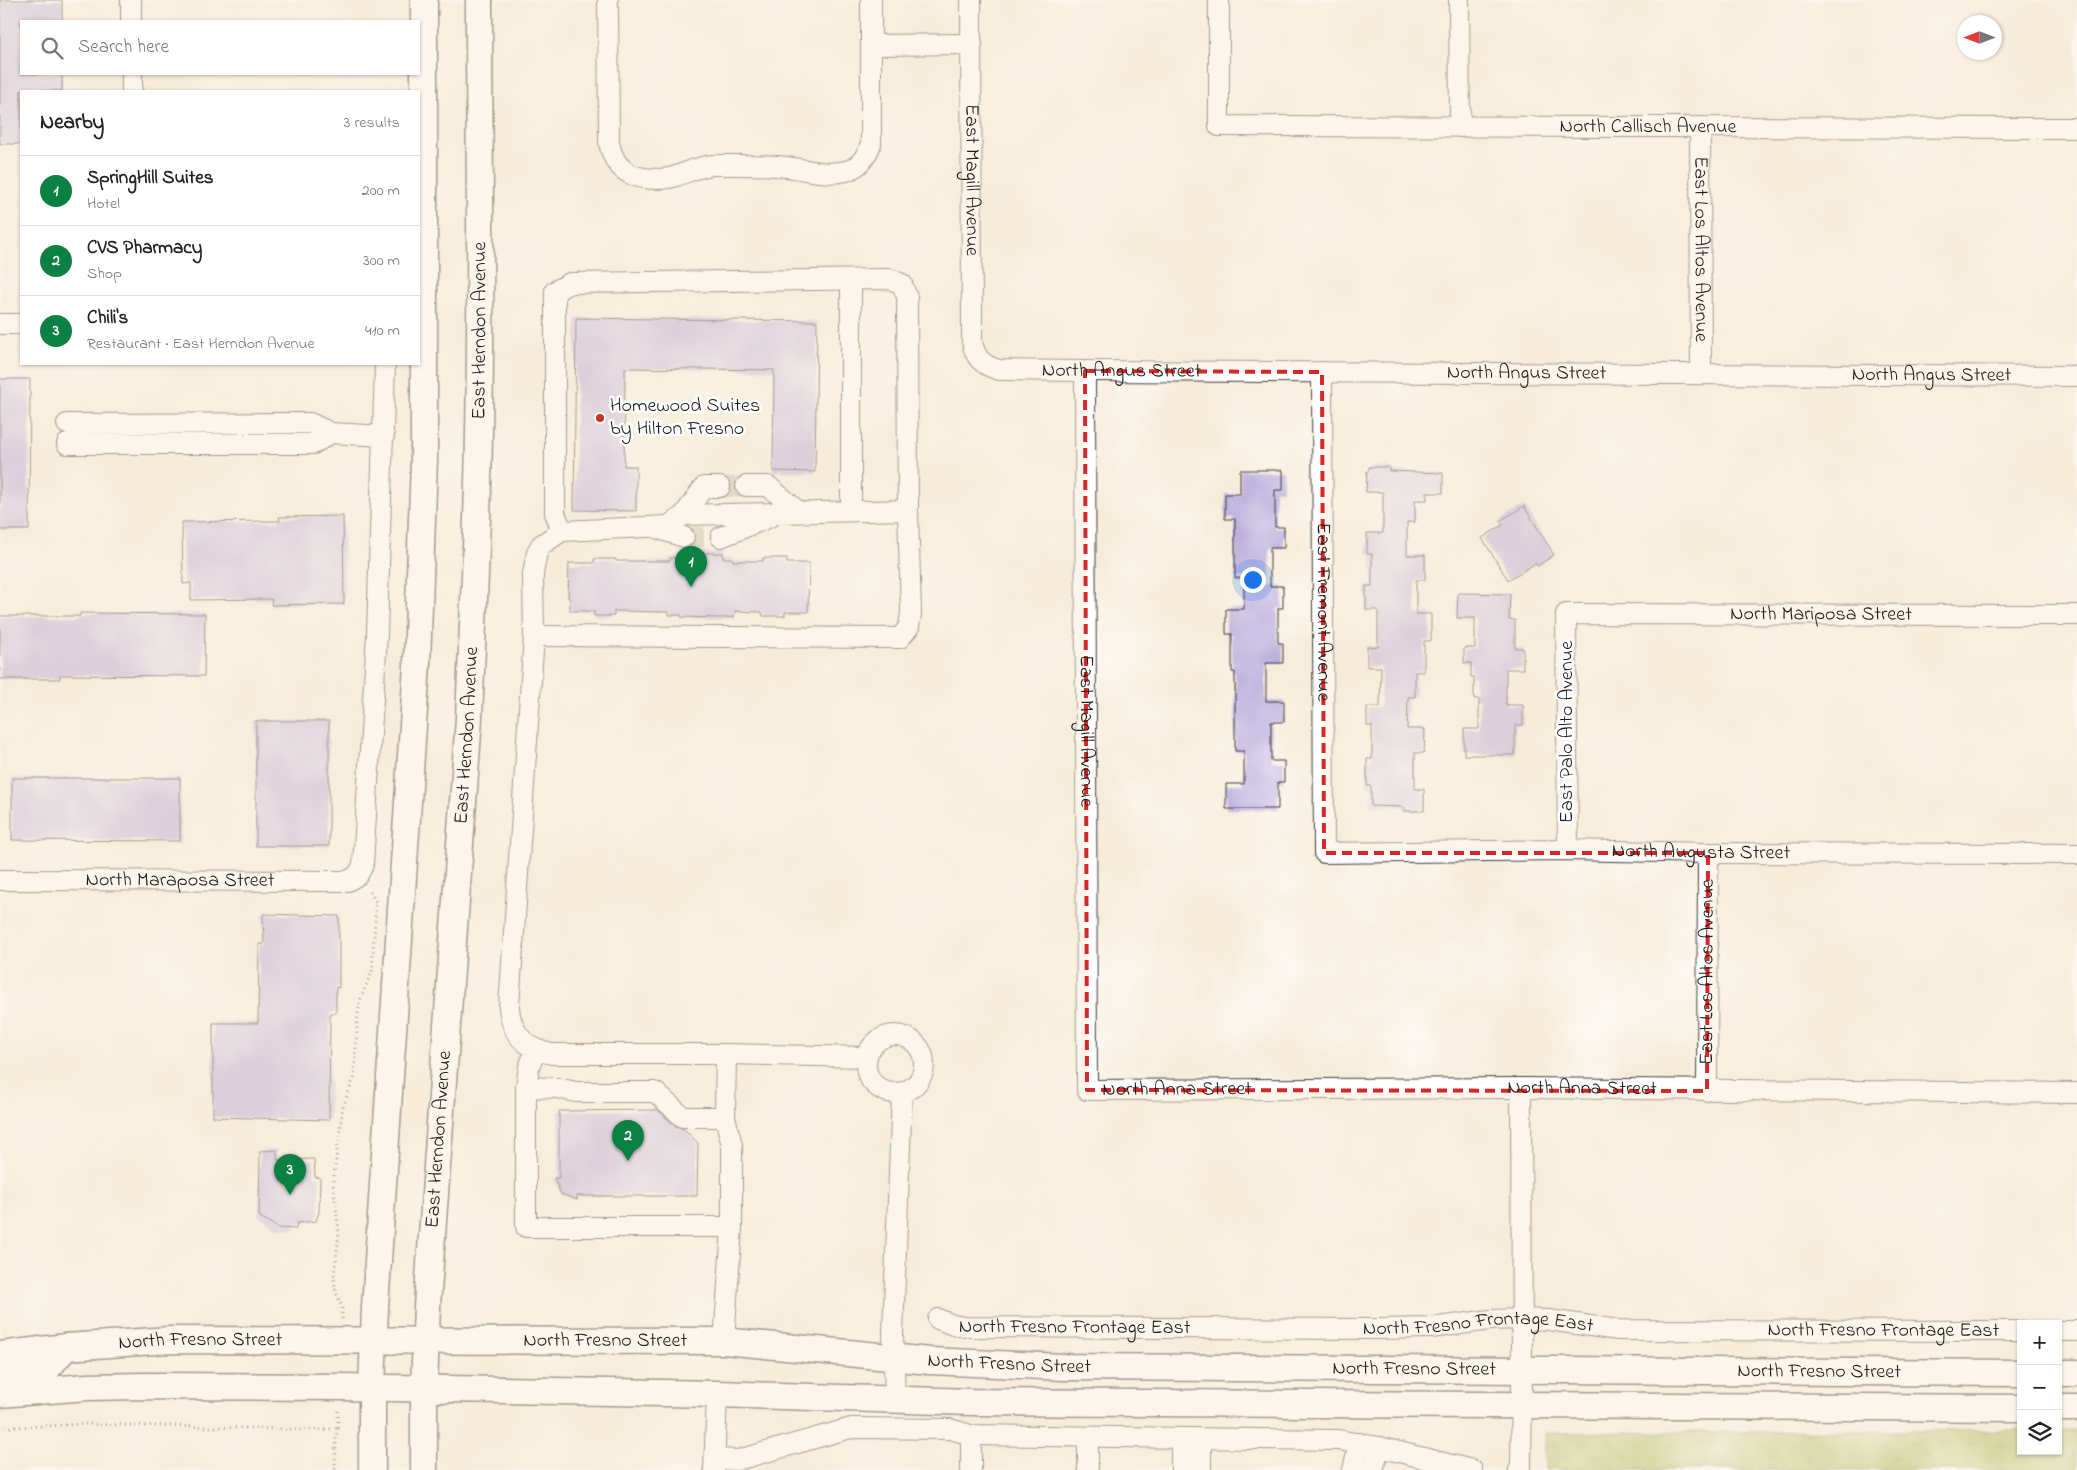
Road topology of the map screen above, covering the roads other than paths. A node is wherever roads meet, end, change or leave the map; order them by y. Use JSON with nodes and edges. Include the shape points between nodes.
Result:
{"nodes":[{"id":1,"x":131,"y":0,"type":"edge"},
{"id":2,"x":424,"y":0,"type":"edge"},
{"id":3,"x":479,"y":0,"type":"edge"},
{"id":4,"x":608,"y":0,"type":"edge"},
{"id":5,"x":871,"y":0,"type":"edge"},
{"id":6,"x":971,"y":0,"type":"edge"},
{"id":7,"x":1219,"y":0,"type":"edge"},
{"id":8,"x":1459,"y":0,"type":"edge"},
{"id":9,"x":131,"y":20,"type":"edge"},
{"id":10,"x":972,"y":44,"type":"junction"},
{"id":11,"x":872,"y":45,"type":"junction"},
{"id":12,"x":132,"y":75,"type":"edge"},
{"id":13,"x":132,"y":90,"type":"edge"},
{"id":14,"x":1460,"y":127,"type":"junction"},
{"id":15,"x":1700,"y":127,"type":"junction"},
{"id":16,"x":2077,"y":128,"type":"edge"},
{"id":17,"x":851,"y":280,"type":"junction"},
{"id":18,"x":0,"y":324,"type":"edge"},
{"id":19,"x":20,"y":324,"type":"edge"},
{"id":20,"x":978,"y":360,"type":"joint"},
{"id":21,"x":384,"y":365,"type":"edge"},
{"id":22,"x":1085,"y":372,"type":"junction"},
{"id":23,"x":1322,"y":372,"type":"junction"},
{"id":24,"x":1701,"y":373,"type":"junction"},
{"id":25,"x":2077,"y":376,"type":"edge"},
{"id":26,"x":67,"y":434,"type":"dead end"},
{"id":27,"x":384,"y":436,"type":"junction"},
{"id":28,"x":746,"y":486,"type":"tunnel mouth"},
{"id":29,"x":720,"y":487,"type":"tunnel mouth"},
{"id":30,"x":908,"y":510,"type":"junction"},
{"id":31,"x":851,"y":511,"type":"junction"},
{"id":32,"x":789,"y":512,"type":"junction"},
{"id":33,"x":684,"y":515,"type":"junction"},
{"id":34,"x":651,"y":526,"type":"junction"},
{"id":35,"x":562,"y":532,"type":"junction"},
{"id":36,"x":721,"y":537,"type":"tunnel mouth"},
{"id":37,"x":684,"y":538,"type":"tunnel mouth"},
{"id":38,"x":1566,"y":614,"type":"joint"},
{"id":39,"x":2077,"y":615,"type":"edge"},
{"id":40,"x":534,"y":636,"type":"junction"},
{"id":41,"x":1568,"y":850,"type":"junction"},
{"id":42,"x":1324,"y":853,"type":"joint"},
{"id":43,"x":1708,"y":853,"type":"junction"},
{"id":44,"x":2077,"y":854,"type":"edge"},
{"id":45,"x":0,"y":880,"type":"edge"},
{"id":46,"x":536,"y":1050,"type":"junction"},
{"id":47,"x":726,"y":1054,"type":"junction"},
{"id":48,"x":867,"y":1057,"type":"junction"},
{"id":49,"x":526,"y":1087,"type":"junction"},
{"id":50,"x":1521,"y":1088,"type":"junction"},
{"id":51,"x":1087,"y":1090,"type":"joint"},
{"id":52,"x":1708,"y":1091,"type":"junction"},
{"id":53,"x":902,"y":1092,"type":"junction"},
{"id":54,"x":2077,"y":1093,"type":"edge"},
{"id":55,"x":725,"y":1117,"type":"junction"},
{"id":56,"x":732,"y":1227,"type":"junction"},
{"id":57,"x":938,"y":1319,"type":"dead end"},
{"id":58,"x":1522,"y":1319,"type":"junction"},
{"id":59,"x":2017,"y":1331,"type":"edge"},
{"id":60,"x":2062,"y":1331,"type":"edge"},
{"id":61,"x":2077,"y":1332,"type":"edge"},
{"id":62,"x":426,"y":1340,"type":"junction"},
{"id":63,"x":374,"y":1341,"type":"junction"},
{"id":64,"x":724,"y":1341,"type":"junction"},
{"id":65,"x":66,"y":1347,"type":"junction"},
{"id":66,"x":0,"y":1355,"type":"edge"},
{"id":67,"x":894,"y":1357,"type":"junction"},
{"id":68,"x":1522,"y":1370,"type":"junction"},
{"id":69,"x":2017,"y":1373,"type":"edge"},
{"id":70,"x":2062,"y":1373,"type":"edge"},
{"id":71,"x":2077,"y":1373,"type":"edge"},
{"id":72,"x":0,"y":1375,"type":"edge"},
{"id":73,"x":372,"y":1388,"type":"junction"},
{"id":74,"x":424,"y":1389,"type":"junction"},
{"id":75,"x":0,"y":1394,"type":"edge"},
{"id":76,"x":717,"y":1394,"type":"junction"},
{"id":77,"x":895,"y":1400,"type":"junction"},
{"id":78,"x":1522,"y":1406,"type":"junction"},
{"id":79,"x":2017,"y":1408,"type":"edge"},
{"id":80,"x":2062,"y":1408,"type":"edge"},
{"id":81,"x":2077,"y":1408,"type":"edge"},
{"id":82,"x":971,"y":1436,"type":"junction"},
{"id":83,"x":1088,"y":1437,"type":"junction"},
{"id":84,"x":1181,"y":1438,"type":"junction"},
{"id":85,"x":1201,"y":1439,"type":"junction"},
{"id":86,"x":1359,"y":1443,"type":"junction"},
{"id":87,"x":1380,"y":1448,"type":"junction"},
{"id":88,"x":714,"y":1465,"type":"edge"},
{"id":89,"x":372,"y":1470,"type":"edge"},
{"id":90,"x":424,"y":1470,"type":"edge"},
{"id":91,"x":971,"y":1470,"type":"edge"},
{"id":92,"x":1088,"y":1470,"type":"edge"},
{"id":93,"x":1181,"y":1470,"type":"edge"},
{"id":94,"x":1201,"y":1470,"type":"edge"},
{"id":95,"x":1353,"y":1470,"type":"edge"},
{"id":96,"x":1373,"y":1470,"type":"edge"},
{"id":97,"x":1472,"y":1470,"type":"edge"},
{"id":98,"x":1518,"y":1470,"type":"edge"}],
"edges":[{"from":1,"to":9,"type":"street"},
{"from":2,"to":63,"type":"main road","via":[[421,560]]},
{"from":3,"to":62,"type":"main road","name":"East Herndon Avenue","via":[[480,342],[472,640]]},
{"from":4,"to":11,"type":"street","via":[[610,148],[617,165],[637,177],[671,178],[710,165],[784,166],[824,173],[848,170],[859,164],[871,144]]},
{"from":5,"to":11,"type":"street"},
{"from":6,"to":10,"type":"street","name":"East Magill Avenue"},
{"from":7,"to":14,"type":"street","name":"North Callisch Avenue","via":[[1219,126]]},
{"from":8,"to":14,"type":"street"},
{"from":10,"to":11,"type":"street"},
{"from":10,"to":20,"type":"street","name":"East Magill Avenue","via":[[972,341]]},
{"from":12,"to":13,"type":"street"},
{"from":14,"to":15,"type":"street","name":"North Callisch Avenue"},
{"from":15,"to":16,"type":"street","name":"North Callisch Avenue"},
{"from":15,"to":24,"type":"street","name":"East Los Altos Avenue"},
{"from":17,"to":30,"type":"street","via":[[890,279],[902,284],[908,297]]},
{"from":17,"to":31,"type":"street"},
{"from":17,"to":35,"type":"street","via":[[570,283],[555,291],[555,513]]},
{"from":18,"to":19,"type":"street"},
{"from":20,"to":22,"type":"street","name":"North Angus Street","via":[[999,370]]},
{"from":21,"to":27,"type":"street"},
{"from":22,"to":23,"type":"street","name":"North Angus Street"},
{"from":22,"to":51,"type":"street","name":"East Magill Avenue"},
{"from":23,"to":24,"type":"street","name":"North Angus Street"},
{"from":23,"to":42,"type":"street","name":"East Fremont Avenue"},
{"from":24,"to":25,"type":"street","name":"North Angus Street"},
{"from":26,"to":27,"type":"street","via":[[313,444],[330,433]]},
{"from":27,"to":45,"type":"street","name":"North Maraposa Street","via":[[364,882]]},
{"from":28,"to":32,"type":"street","via":[[768,486]]},
{"from":29,"to":33,"type":"street","via":[[704,487]]},
{"from":30,"to":31,"type":"street"},
{"from":30,"to":40,"type":"street","via":[[911,613],[909,627],[900,638]]},
{"from":31,"to":32,"type":"street"},
{"from":32,"to":33,"type":"street"},
{"from":32,"to":36,"type":"street"},
{"from":33,"to":34,"type":"street","via":[[668,526]]},
{"from":34,"to":35,"type":"street"},
{"from":34,"to":37,"type":"street"},
{"from":35,"to":40,"type":"street","via":[[541,545],[537,552],[533,574]]},
{"from":38,"to":39,"type":"street","name":"North Mariposa Street"},
{"from":38,"to":41,"type":"street","name":"East Palo Alto Avenue"},
{"from":40,"to":46,"type":"street","via":[[509,1007],[510,1019],[518,1036]]},
{"from":41,"to":42,"type":"street","name":"North Augusta Street"},
{"from":41,"to":43,"type":"street","name":"North Augusta Street"},
{"from":43,"to":44,"type":"street","name":"North Augusta Street"},
{"from":43,"to":52,"type":"street","name":"East Los Altos Avenue"},
{"from":46,"to":47,"type":"street","via":[[552,1054]]},
{"from":46,"to":49,"type":"street"},
{"from":47,"to":48,"type":"street"},
{"from":47,"to":55,"type":"street"},
{"from":48,"to":53,"type":"street","via":[[866,1067],[875,1085],[892,1093]]},
{"from":48,"to":53,"type":"street","via":[[876,1042],[892,1034],[916,1043],[924,1059],[924,1068],[917,1083]]},
{"from":49,"to":55,"type":"street","via":[[576,1092],[656,1092],[683,1117]]},
{"from":49,"to":56,"type":"street","via":[[526,1227]]},
{"from":50,"to":51,"type":"street","name":"North Anna Street"},
{"from":50,"to":52,"type":"street","name":"North Anna Street"},
{"from":50,"to":58,"type":"street"},
{"from":52,"to":54,"type":"street","name":"North Anna Street"},
{"from":53,"to":67,"type":"street"},
{"from":55,"to":56,"type":"street","via":[[732,1145]]},
{"from":56,"to":64,"type":"street"},
{"from":57,"to":58,"type":"street","name":"North Fresno Frontage East","via":[[965,1327],[1370,1329],[1431,1328]]},
{"from":58,"to":59,"type":"street","name":"North Fresno Frontage East","via":[[1618,1330]]},
{"from":58,"to":68,"type":"street"},
{"from":60,"to":61,"type":"street"},
{"from":62,"to":63,"type":"main road","name":"North Fresno Street"},
{"from":62,"to":64,"type":"main road","name":"North Fresno Street"},
{"from":62,"to":74,"type":"main road","name":"East Herndon Avenue"},
{"from":63,"to":65,"type":"main road","name":"North Fresno Street","via":[[169,1340]]},
{"from":63,"to":73,"type":"main road"},
{"from":64,"to":67,"type":"main road","name":"North Fresno Street"},
{"from":65,"to":66,"type":"main road","name":"North Fresno Street"},
{"from":65,"to":72,"type":"main road","via":[[46,1370]]},
{"from":67,"to":68,"type":"main road","name":"North Fresno Street","via":[[994,1366]]},
{"from":67,"to":77,"type":"street"},
{"from":68,"to":69,"type":"main road","name":"North Fresno Street"},
{"from":68,"to":78,"type":"street"},
{"from":70,"to":71,"type":"main road"},
{"from":73,"to":74,"type":"main road","name":"North Fresno Street"},
{"from":73,"to":75,"type":"main road","name":"North Fresno Street","via":[[145,1386]]},
{"from":73,"to":89,"type":"main road"},
{"from":74,"to":76,"type":"main road","name":"North Fresno Street"},
{"from":74,"to":90,"type":"main road","name":"East Herndon Avenue"},
{"from":76,"to":77,"type":"main road","name":"North Fresno Street"},
{"from":76,"to":88,"type":"street"},
{"from":77,"to":78,"type":"main road","name":"North Fresno Street"},
{"from":78,"to":79,"type":"main road","name":"North Fresno Street"},
{"from":78,"to":98,"type":"street","via":[[1521,1464]]},
{"from":80,"to":81,"type":"main road"},
{"from":82,"to":83,"type":"street"},
{"from":82,"to":88,"type":"street","via":[[950,1429],[851,1428]]},
{"from":82,"to":91,"type":"street"},
{"from":83,"to":84,"type":"street"},
{"from":83,"to":92,"type":"street"},
{"from":84,"to":85,"type":"street"},
{"from":84,"to":93,"type":"street"},
{"from":85,"to":86,"type":"street"},
{"from":85,"to":94,"type":"street"},
{"from":86,"to":87,"type":"street"},
{"from":86,"to":95,"type":"street"},
{"from":87,"to":96,"type":"street"},
{"from":87,"to":97,"type":"street"}]}
